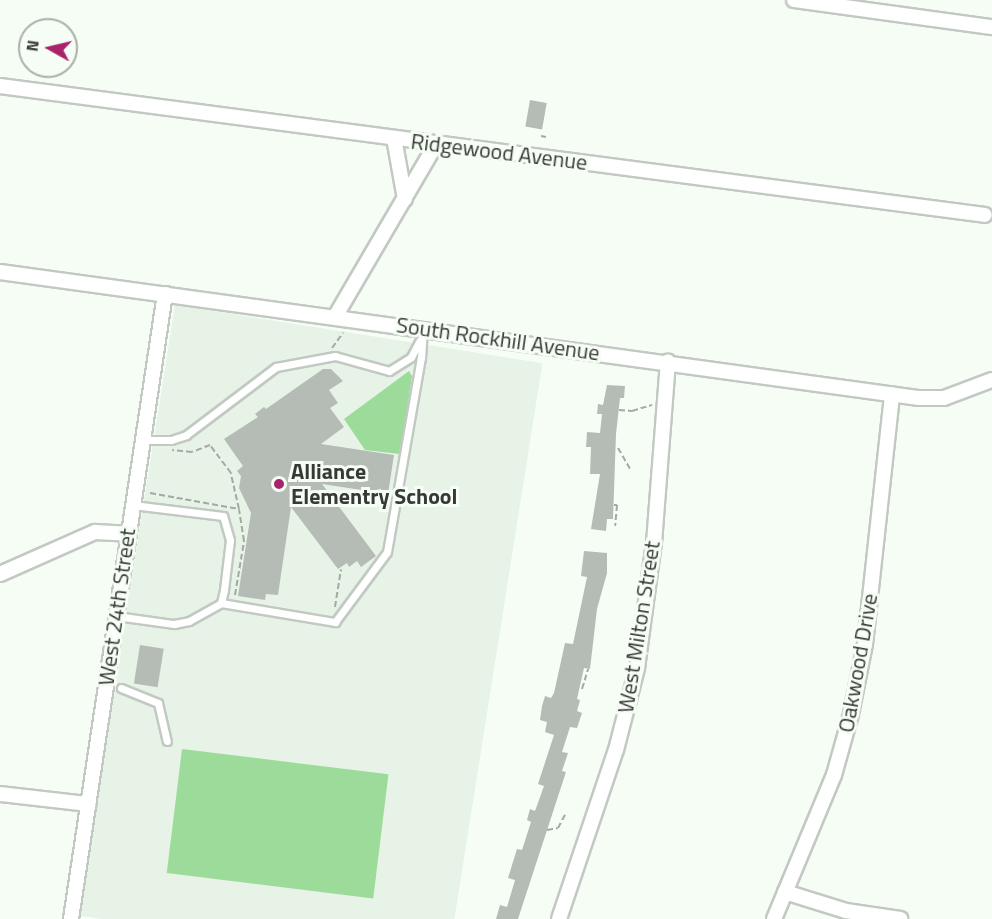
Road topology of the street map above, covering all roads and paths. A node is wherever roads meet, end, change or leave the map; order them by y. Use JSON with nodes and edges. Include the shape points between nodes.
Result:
{"nodes":[{"id":1,"x":794,"y":0,"type":"edge"},
{"id":2,"x":992,"y":27,"type":"edge"},
{"id":3,"x":0,"y":86,"type":"edge"},
{"id":4,"x":541,"y":136,"type":"dead end"},
{"id":5,"x":546,"y":137,"type":"dead end"},
{"id":6,"x":394,"y":138,"type":"junction"},
{"id":7,"x":436,"y":144,"type":"junction"},
{"id":8,"x":405,"y":199,"type":"junction"},
{"id":9,"x":990,"y":218,"type":"edge"},
{"id":10,"x":0,"y":273,"type":"edge"},
{"id":11,"x":165,"y":294,"type":"junction"},
{"id":12,"x":335,"y":317,"type":"junction"},
{"id":13,"x":423,"y":328,"type":"junction"},
{"id":14,"x":343,"y":333,"type":"dead end"},
{"id":15,"x":331,"y":350,"type":"dead end"},
{"id":16,"x":668,"y":362,"type":"junction"},
{"id":17,"x":992,"y":380,"type":"edge"},
{"id":18,"x":892,"y":394,"type":"junction"},
{"id":19,"x":652,"y":405,"type":"dead end"},
{"id":20,"x":619,"y":410,"type":"dead end"},
{"id":21,"x":144,"y":440,"type":"junction"},
{"id":22,"x":618,"y":448,"type":"dead end"},
{"id":23,"x":167,"y":449,"type":"dead end"},
{"id":24,"x":630,"y":469,"type":"dead end"},
{"id":25,"x":150,"y":493,"type":"dead end"},
{"id":26,"x":133,"y":505,"type":"junction"},
{"id":27,"x":614,"y":505,"type":"dead end"},
{"id":28,"x":239,"y":509,"type":"junction"},
{"id":29,"x":615,"y":526,"type":"dead end"},
{"id":30,"x":129,"y":534,"type":"junction"},
{"id":31,"x":341,"y":569,"type":"dead end"},
{"id":32,"x":0,"y":574,"type":"edge"},
{"id":33,"x":237,"y":600,"type":"dead end"},
{"id":34,"x":221,"y":603,"type":"junction"},
{"id":35,"x":334,"y":615,"type":"dead end"},
{"id":36,"x":116,"y":616,"type":"junction"},
{"id":37,"x":588,"y":669,"type":"dead end"},
{"id":38,"x":121,"y":688,"type":"dead end"},
{"id":39,"x":582,"y":689,"type":"dead end"},
{"id":40,"x":166,"y":741,"type":"dead end"},
{"id":41,"x":0,"y":794,"type":"edge"},
{"id":42,"x":88,"y":804,"type":"junction"},
{"id":43,"x":565,"y":815,"type":"dead end"},
{"id":44,"x":547,"y":830,"type":"dead end"},
{"id":45,"x":785,"y":892,"type":"junction"},
{"id":46,"x":71,"y":919,"type":"edge"},
{"id":47,"x":559,"y":919,"type":"edge"},
{"id":48,"x":774,"y":919,"type":"edge"},
{"id":49,"x":900,"y":919,"type":"edge"}],
"edges":[{"from":1,"to":2,"type":"street"},
{"from":3,"to":6,"type":"street","name":"Ridgewood Avenue"},
{"from":4,"to":5,"type":"path"},
{"from":6,"to":7,"type":"street","name":"Ridgewood Avenue"},
{"from":6,"to":8,"type":"street"},
{"from":7,"to":8,"type":"street"},
{"from":7,"to":9,"type":"street","name":"Ridgewood Avenue"},
{"from":8,"to":12,"type":"street"},
{"from":10,"to":11,"type":"street","name":"South Rockhill Avenue"},
{"from":11,"to":12,"type":"street","name":"South Rockhill Avenue"},
{"from":11,"to":21,"type":"street","name":"West 24th Street"},
{"from":12,"to":13,"type":"street","name":"South Rockhill Avenue"},
{"from":13,"to":16,"type":"street","name":"South Rockhill Avenue"},
{"from":13,"to":21,"type":"lane","via":[[411,357],[395,369],[389,371],[335,356],[276,367],[186,435],[171,440]]},
{"from":13,"to":34,"type":"lane","via":[[387,552],[374,570],[335,622]]},
{"from":14,"to":15,"type":"path"},
{"from":16,"to":18,"type":"street","name":"South Rockhill Avenue"},
{"from":16,"to":47,"type":"street","name":"West Milton Street","via":[[648,597],[637,668],[616,750]]},
{"from":17,"to":18,"type":"street","name":"South Rockhill Avenue","via":[[944,398]]},
{"from":18,"to":45,"type":"street","name":"Oakwood Drive","via":[[859,679],[834,775]]},
{"from":19,"to":20,"type":"path"},
{"from":21,"to":26,"type":"street","name":"West 24th Street"},
{"from":22,"to":24,"type":"path"},
{"from":23,"to":28,"type":"path","via":[[192,452],[210,445],[231,473]]},
{"from":25,"to":28,"type":"path"},
{"from":26,"to":30,"type":"street","name":"West 24th Street"},
{"from":26,"to":34,"type":"lane","via":[[223,516],[230,540]]},
{"from":27,"to":29,"type":"path","via":[[618,505]]},
{"from":28,"to":33,"type":"path","via":[[244,541]]},
{"from":30,"to":32,"type":"street","via":[[95,532]]},
{"from":30,"to":36,"type":"street","name":"West 24th Street"},
{"from":31,"to":35,"type":"path"},
{"from":34,"to":36,"type":"lane","via":[[208,613],[174,624]]},
{"from":36,"to":42,"type":"street","name":"West 24th Street"},
{"from":37,"to":39,"type":"path"},
{"from":38,"to":40,"type":"lane","via":[[158,703]]},
{"from":41,"to":42,"type":"street"},
{"from":42,"to":46,"type":"street","name":"West 24th Street"},
{"from":43,"to":44,"type":"path","via":[[558,828]]},
{"from":45,"to":48,"type":"street","name":"Oakwood Drive"},
{"from":45,"to":49,"type":"street","via":[[846,911]]}]}
